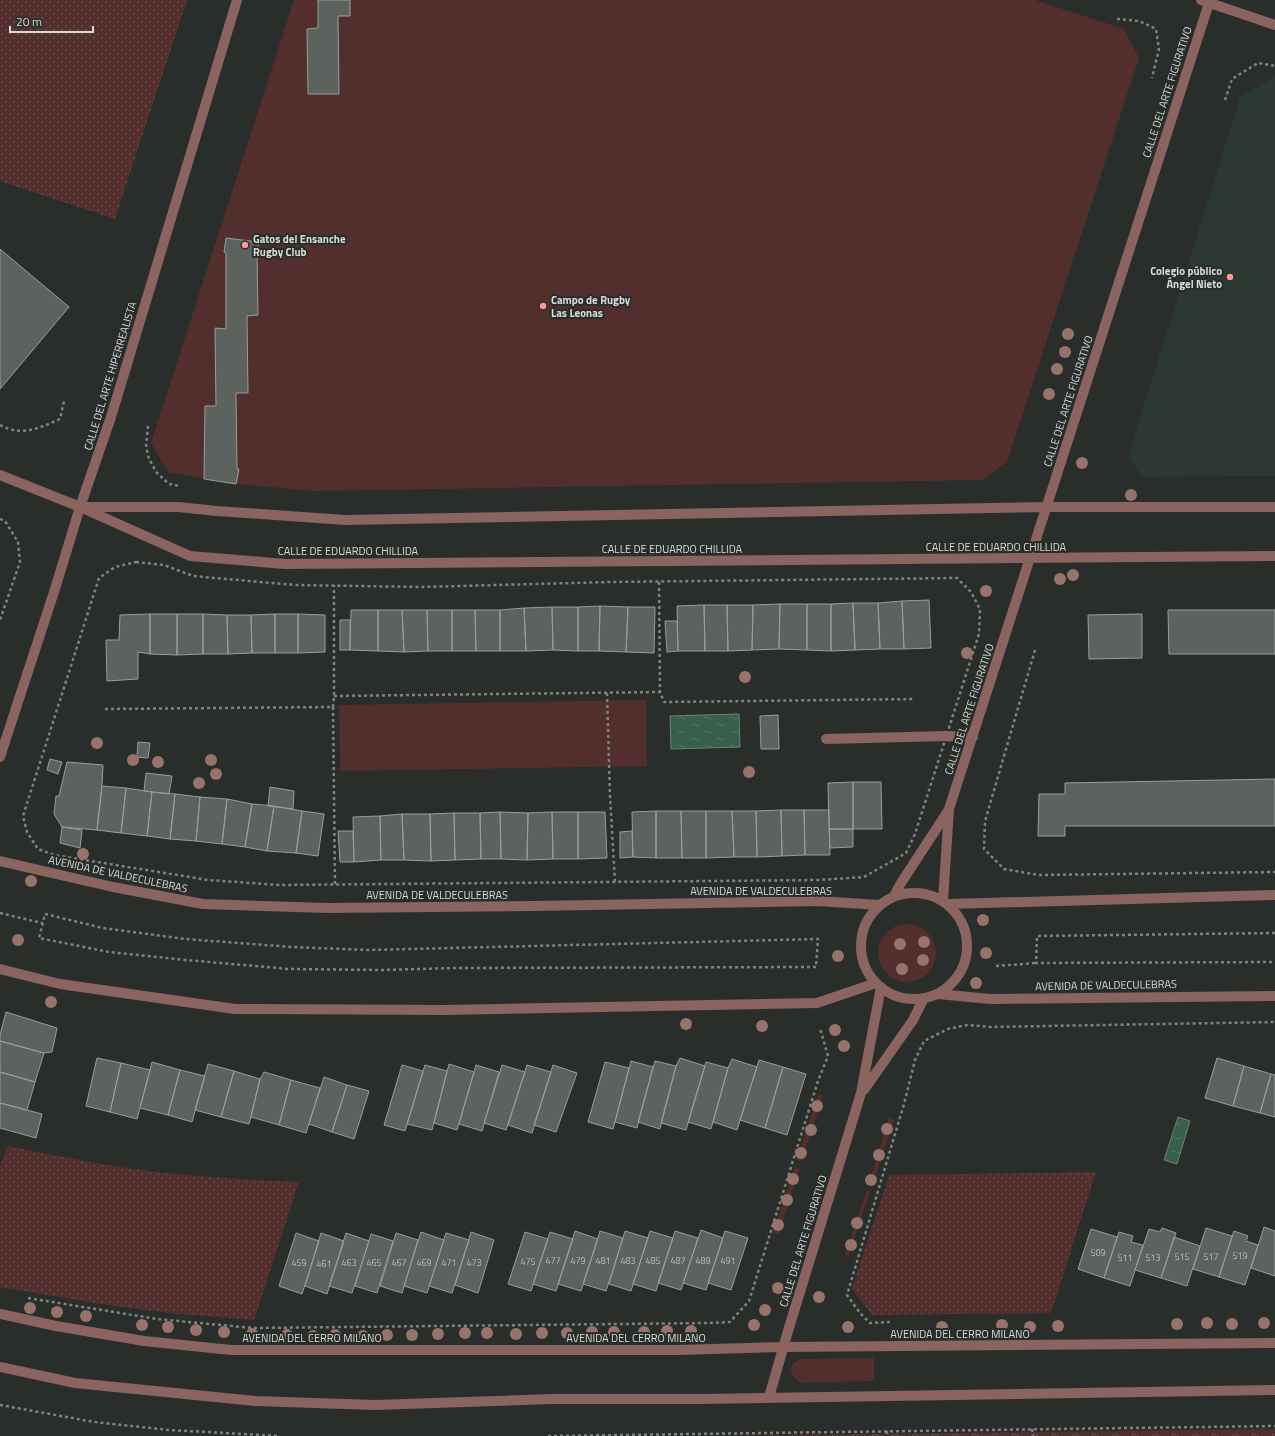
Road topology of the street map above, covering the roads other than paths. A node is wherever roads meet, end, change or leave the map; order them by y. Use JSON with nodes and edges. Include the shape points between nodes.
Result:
{"nodes":[{"id":1,"x":237,"y":0,"type":"edge"},
{"id":2,"x":1207,"y":1,"type":"edge"},
{"id":3,"x":1275,"y":25,"type":"edge"},
{"id":4,"x":0,"y":475,"type":"edge"},
{"id":5,"x":80,"y":507,"type":"junction"},
{"id":6,"x":1046,"y":507,"type":"junction"},
{"id":7,"x":1275,"y":507,"type":"edge"},
{"id":8,"x":1275,"y":556,"type":"edge"},
{"id":9,"x":1030,"y":558,"type":"junction"},
{"id":10,"x":973,"y":736,"type":"junction"},
{"id":11,"x":826,"y":739,"type":"dead end"},
{"id":12,"x":0,"y":757,"type":"edge"},
{"id":13,"x":949,"y":809,"type":"junction"},
{"id":14,"x":0,"y":861,"type":"edge"},
{"id":15,"x":1275,"y":895,"type":"edge"},
{"id":16,"x":894,"y":896,"type":"junction"},
{"id":17,"x":945,"y":902,"type":"junction"},
{"id":18,"x":879,"y":905,"type":"junction"},
{"id":19,"x":0,"y":969,"type":"edge"},
{"id":20,"x":879,"y":985,"type":"junction"},
{"id":21,"x":938,"y":994,"type":"junction"},
{"id":22,"x":1275,"y":996,"type":"edge"},
{"id":23,"x":924,"y":998,"type":"junction"},
{"id":24,"x":861,"y":1093,"type":"junction"},
{"id":25,"x":0,"y":1314,"type":"edge"},
{"id":26,"x":1275,"y":1343,"type":"edge"},
{"id":27,"x":783,"y":1347,"type":"junction"},
{"id":28,"x":0,"y":1367,"type":"edge"},
{"id":29,"x":1275,"y":1390,"type":"edge"},
{"id":30,"x":769,"y":1397,"type":"junction"}],
"edges":[{"from":1,"to":5,"type":"street","name":"CALLE DEL ARTE HIPERREALISTA","via":[[111,417]]},
{"from":2,"to":3,"type":"street"},
{"from":2,"to":6,"type":"street","name":"CALLE DEL ARTE FIGURATIVO"},
{"from":4,"to":5,"type":"street","name":"CALLE DE EDUARDO CHILLIDA"},
{"from":5,"to":6,"type":"street","name":"CALLE DE EDUARDO CHILLIDA","via":[[178,507],[344,520]]},
{"from":5,"to":9,"type":"street","name":"CALLE DE EDUARDO CHILLIDA","via":[[190,556],[285,564]]},
{"from":5,"to":12,"type":"street","name":"CALLE DEL ARTE HIPERREALISTA"},
{"from":6,"to":7,"type":"street","name":"CALLE DE EDUARDO CHILLIDA"},
{"from":6,"to":9,"type":"street","name":"CALLE DEL ARTE FIGURATIVO"},
{"from":8,"to":9,"type":"street","name":"CALLE DE EDUARDO CHILLIDA"},
{"from":9,"to":10,"type":"street","name":"CALLE DEL ARTE FIGURATIVO"},
{"from":10,"to":11,"type":"street"},
{"from":10,"to":13,"type":"street","name":"CALLE DEL ARTE FIGURATIVO"},
{"from":13,"to":16,"type":"street","name":"CALLE DEL ARTE FIGURATIVO"},
{"from":13,"to":17,"type":"street","name":"CALLE DEL ARTE FIGURATIVO"},
{"from":14,"to":18,"type":"street","name":"AVENIDA DE VALDECULEBRAS","via":[[113,887],[203,904],[335,908],[818,901]]},
{"from":15,"to":17,"type":"street"},
{"from":16,"to":17,"type":"street","via":[[919,893],[931,895]]},
{"from":16,"to":18,"type":"street"},
{"from":17,"to":21,"type":"street","via":[[959,917],[964,928],[967,952],[962,968],[952,983]]},
{"from":18,"to":20,"type":"street","via":[[868,918],[862,935],[861,952],[866,969]]},
{"from":19,"to":20,"type":"street","via":[[60,984],[235,1009],[445,1010],[818,1002]]},
{"from":20,"to":23,"type":"street","via":[[894,995],[909,999]]},
{"from":20,"to":24,"type":"street","name":"CALLE DEL ARTE FIGURATIVO"},
{"from":21,"to":22,"type":"street","name":"AVENIDA DE VALDECULEBRAS","via":[[990,999]]},
{"from":21,"to":23,"type":"street"},
{"from":23,"to":24,"type":"street","name":"CALLE DEL ARTE FIGURATIVO","via":[[913,1020]]},
{"from":24,"to":27,"type":"street","name":"CALLE DEL ARTE FIGURATIVO"},
{"from":25,"to":27,"type":"street","name":"AVENIDA DEL CERRO MILANO","via":[[144,1341],[231,1350],[678,1350]]},
{"from":26,"to":27,"type":"street","name":"AVENIDA DEL CERRO MILANO"},
{"from":27,"to":30,"type":"street","name":"CALLE DEL ARTE FIGURATIVO"},
{"from":28,"to":30,"type":"street","via":[[75,1383],[255,1401],[375,1405],[551,1399]]},
{"from":29,"to":30,"type":"street"}]}
